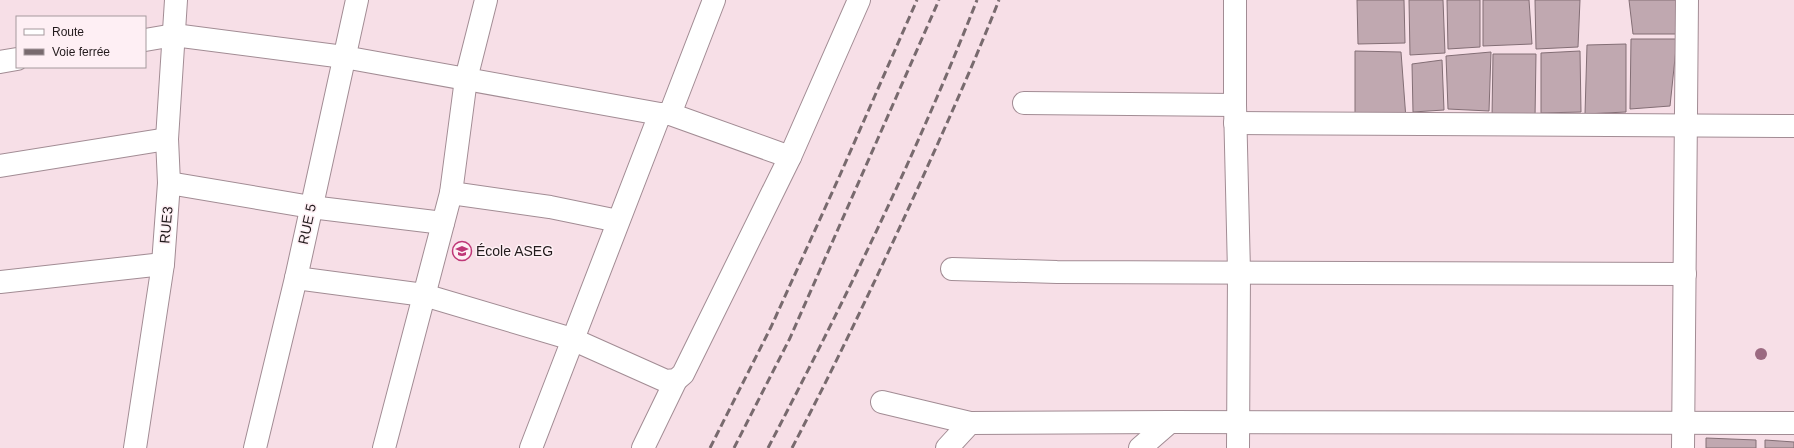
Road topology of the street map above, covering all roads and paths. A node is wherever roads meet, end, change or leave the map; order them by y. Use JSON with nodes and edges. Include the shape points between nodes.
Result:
{"nodes":[{"id":1,"x":176,"y":0,"type":"edge"},
{"id":2,"x":357,"y":0,"type":"edge"},
{"id":3,"x":486,"y":0,"type":"edge"},
{"id":4,"x":714,"y":0,"type":"edge"},
{"id":5,"x":859,"y":0,"type":"edge"},
{"id":6,"x":1235,"y":0,"type":"edge"},
{"id":7,"x":1687,"y":0,"type":"edge"},
{"id":8,"x":174,"y":35,"type":"junction"},
{"id":9,"x":146,"y":40,"type":"edge"},
{"id":10,"x":344,"y":57,"type":"junction"},
{"id":11,"x":16,"y":59,"type":"edge"},
{"id":12,"x":0,"y":62,"type":"edge"},
{"id":13,"x":466,"y":79,"type":"junction"},
{"id":14,"x":1024,"y":103,"type":"dead end"},
{"id":15,"x":664,"y":114,"type":"junction"},
{"id":16,"x":1235,"y":114,"type":"junction"},
{"id":17,"x":1686,"y":125,"type":"junction"},
{"id":18,"x":1794,"y":126,"type":"edge"},
{"id":19,"x":167,"y":139,"type":"junction"},
{"id":20,"x":790,"y":157,"type":"junction"},
{"id":21,"x":0,"y":166,"type":"edge"},
{"id":22,"x":169,"y":183,"type":"junction"},
{"id":23,"x":451,"y":193,"type":"junction"},
{"id":24,"x":311,"y":207,"type":"junction"},
{"id":25,"x":618,"y":221,"type":"junction"},
{"id":26,"x":443,"y":223,"type":"junction"},
{"id":27,"x":163,"y":264,"type":"junction"},
{"id":28,"x":952,"y":269,"type":"dead end"},
{"id":29,"x":1239,"y":272,"type":"junction"},
{"id":30,"x":1685,"y":274,"type":"junction"},
{"id":31,"x":296,"y":278,"type":"junction"},
{"id":32,"x":0,"y":282,"type":"edge"},
{"id":33,"x":424,"y":295,"type":"junction"},
{"id":34,"x":572,"y":339,"type":"junction"},
{"id":35,"x":676,"y":380,"type":"junction"},
{"id":36,"x":882,"y":402,"type":"dead end"},
{"id":37,"x":1170,"y":422,"type":"junction"},
{"id":38,"x":1238,"y":422,"type":"junction"},
{"id":39,"x":970,"y":423,"type":"junction"},
{"id":40,"x":1683,"y":423,"type":"junction"},
{"id":41,"x":1794,"y":423,"type":"edge"},
{"id":42,"x":135,"y":448,"type":"edge"},
{"id":43,"x":255,"y":448,"type":"edge"},
{"id":44,"x":384,"y":448,"type":"edge"},
{"id":45,"x":531,"y":448,"type":"edge"},
{"id":46,"x":644,"y":448,"type":"edge"},
{"id":47,"x":947,"y":448,"type":"edge"},
{"id":48,"x":1140,"y":448,"type":"edge"},
{"id":49,"x":1238,"y":448,"type":"edge"},
{"id":50,"x":1683,"y":448,"type":"edge"}],
"edges":[{"from":1,"to":8,"type":"street","name":"RUE3"},
{"from":2,"to":10,"type":"street","name":"RUE 5"},
{"from":3,"to":13,"type":"street"},
{"from":4,"to":15,"type":"street"},
{"from":5,"to":20,"type":"street"},
{"from":6,"to":16,"type":"street"},
{"from":7,"to":17,"type":"street"},
{"from":8,"to":9,"type":"street"},
{"from":8,"to":10,"type":"street"},
{"from":8,"to":19,"type":"street","name":"RUE3"},
{"from":10,"to":13,"type":"street"},
{"from":10,"to":24,"type":"street","name":"RUE 5"},
{"from":11,"to":12,"type":"street"},
{"from":13,"to":15,"type":"street"},
{"from":13,"to":23,"type":"street"},
{"from":14,"to":16,"type":"street"},
{"from":15,"to":20,"type":"street"},
{"from":15,"to":25,"type":"street"},
{"from":16,"to":17,"type":"street"},
{"from":16,"to":29,"type":"street"},
{"from":17,"to":18,"type":"street"},
{"from":17,"to":30,"type":"street"},
{"from":19,"to":21,"type":"street"},
{"from":19,"to":22,"type":"street","name":"RUE3"},
{"from":20,"to":35,"type":"street","via":[[683,374]]},
{"from":22,"to":24,"type":"street"},
{"from":22,"to":27,"type":"street","name":"RUE3"},
{"from":23,"to":25,"type":"street","via":[[550,207]]},
{"from":23,"to":26,"type":"street"},
{"from":24,"to":26,"type":"street"},
{"from":24,"to":31,"type":"street","name":"RUE 5"},
{"from":25,"to":34,"type":"street"},
{"from":26,"to":33,"type":"street"},
{"from":27,"to":32,"type":"street"},
{"from":27,"to":42,"type":"street","name":"RUE3"},
{"from":28,"to":29,"type":"street"},
{"from":29,"to":30,"type":"street"},
{"from":29,"to":38,"type":"street"},
{"from":30,"to":40,"type":"street"},
{"from":31,"to":33,"type":"street"},
{"from":31,"to":43,"type":"street","name":"RUE 5"},
{"from":33,"to":34,"type":"street"},
{"from":33,"to":44,"type":"street"},
{"from":34,"to":35,"type":"street","via":[[666,381]]},
{"from":34,"to":45,"type":"street"},
{"from":35,"to":46,"type":"street"},
{"from":36,"to":39,"type":"street"},
{"from":37,"to":38,"type":"street"},
{"from":37,"to":39,"type":"street"},
{"from":37,"to":48,"type":"street"},
{"from":38,"to":40,"type":"street"},
{"from":38,"to":49,"type":"street"},
{"from":39,"to":47,"type":"street"},
{"from":40,"to":41,"type":"street"},
{"from":40,"to":50,"type":"street"}]}
